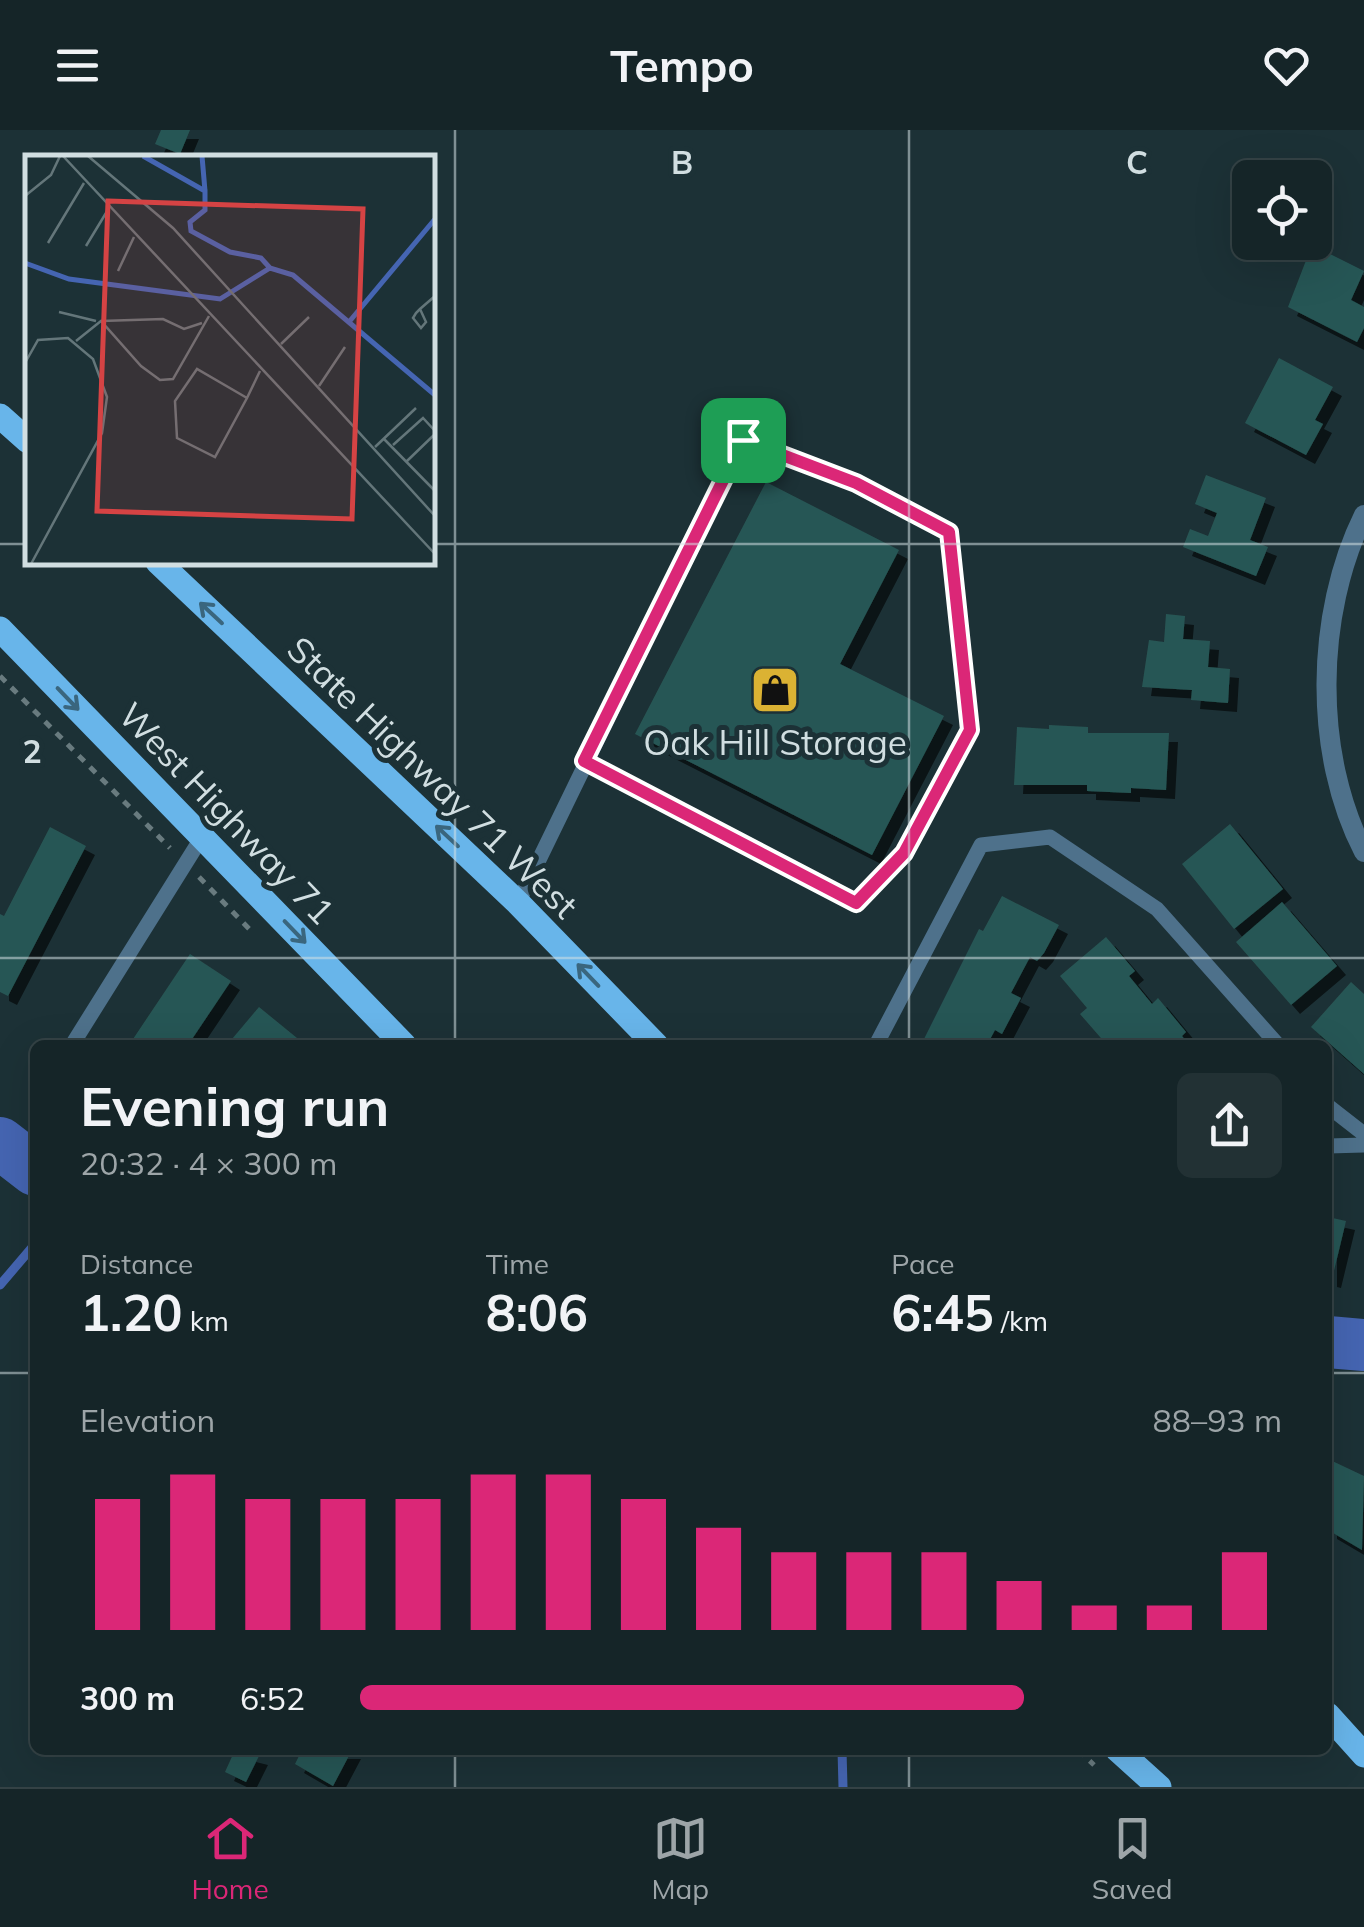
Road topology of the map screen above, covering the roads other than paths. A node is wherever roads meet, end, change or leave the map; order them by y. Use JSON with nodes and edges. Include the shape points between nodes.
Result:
{"nodes":[{"id":1,"x":0,"y":416,"type":"edge"},
{"id":2,"x":25,"y":438,"type":"edge"},
{"id":3,"x":1364,"y":516,"type":"edge"},
{"id":4,"x":161,"y":565,"type":"edge"},
{"id":5,"x":0,"y":630,"type":"edge"},
{"id":6,"x":584,"y":761,"type":"junction"},
{"id":7,"x":202,"y":837,"type":"junction"},
{"id":8,"x":1364,"y":852,"type":"edge"},
{"id":9,"x":518,"y":903,"type":"junction"},
{"id":10,"x":75,"y":1040,"type":"edge"},
{"id":11,"x":399,"y":1040,"type":"edge"},
{"id":12,"x":651,"y":1040,"type":"edge"},
{"id":13,"x":879,"y":1040,"type":"edge"},
{"id":14,"x":1274,"y":1040,"type":"edge"},
{"id":15,"x":1332,"y":1109,"type":"edge"},
{"id":16,"x":1364,"y":1134,"type":"edge"},
{"id":17,"x":1364,"y":1144,"type":"edge"},
{"id":18,"x":1332,"y":1146,"type":"edge"},
{"id":19,"x":1332,"y":1720,"type":"edge"},
{"id":20,"x":1362,"y":1748,"type":"edge"},
{"id":21,"x":1124,"y":1755,"type":"edge"},
{"id":22,"x":1159,"y":1787,"type":"edge"}],
"edges":[{"from":1,"to":2,"type":"main road"},
{"from":3,"to":8,"type":"street","via":[[1350,544],[1330,633],[1330,736],[1340,798]]},
{"from":9,"to":4,"type":"main road","name":"State Highway 71 West","one_way":true},
{"from":5,"to":7,"type":"main road","name":"West Highway 71","one_way":true},
{"from":6,"to":6,"type":"lane","via":[[743,440],[856,483],[949,532],[970,730],[904,853],[856,903]]},
{"from":6,"to":9,"type":"lane"},
{"from":7,"to":10,"type":"lane"},
{"from":7,"to":11,"type":"main road","name":"West Highway 71","one_way":true},
{"from":12,"to":9,"type":"main road","name":"State Highway 71 West","one_way":true},
{"from":13,"to":14,"type":"lane","via":[[980,845],[1050,836],[1157,909]]},
{"from":15,"to":16,"type":"lane"},
{"from":17,"to":18,"type":"lane"},
{"from":19,"to":20,"type":"main road"},
{"from":21,"to":22,"type":"main road"}]}
